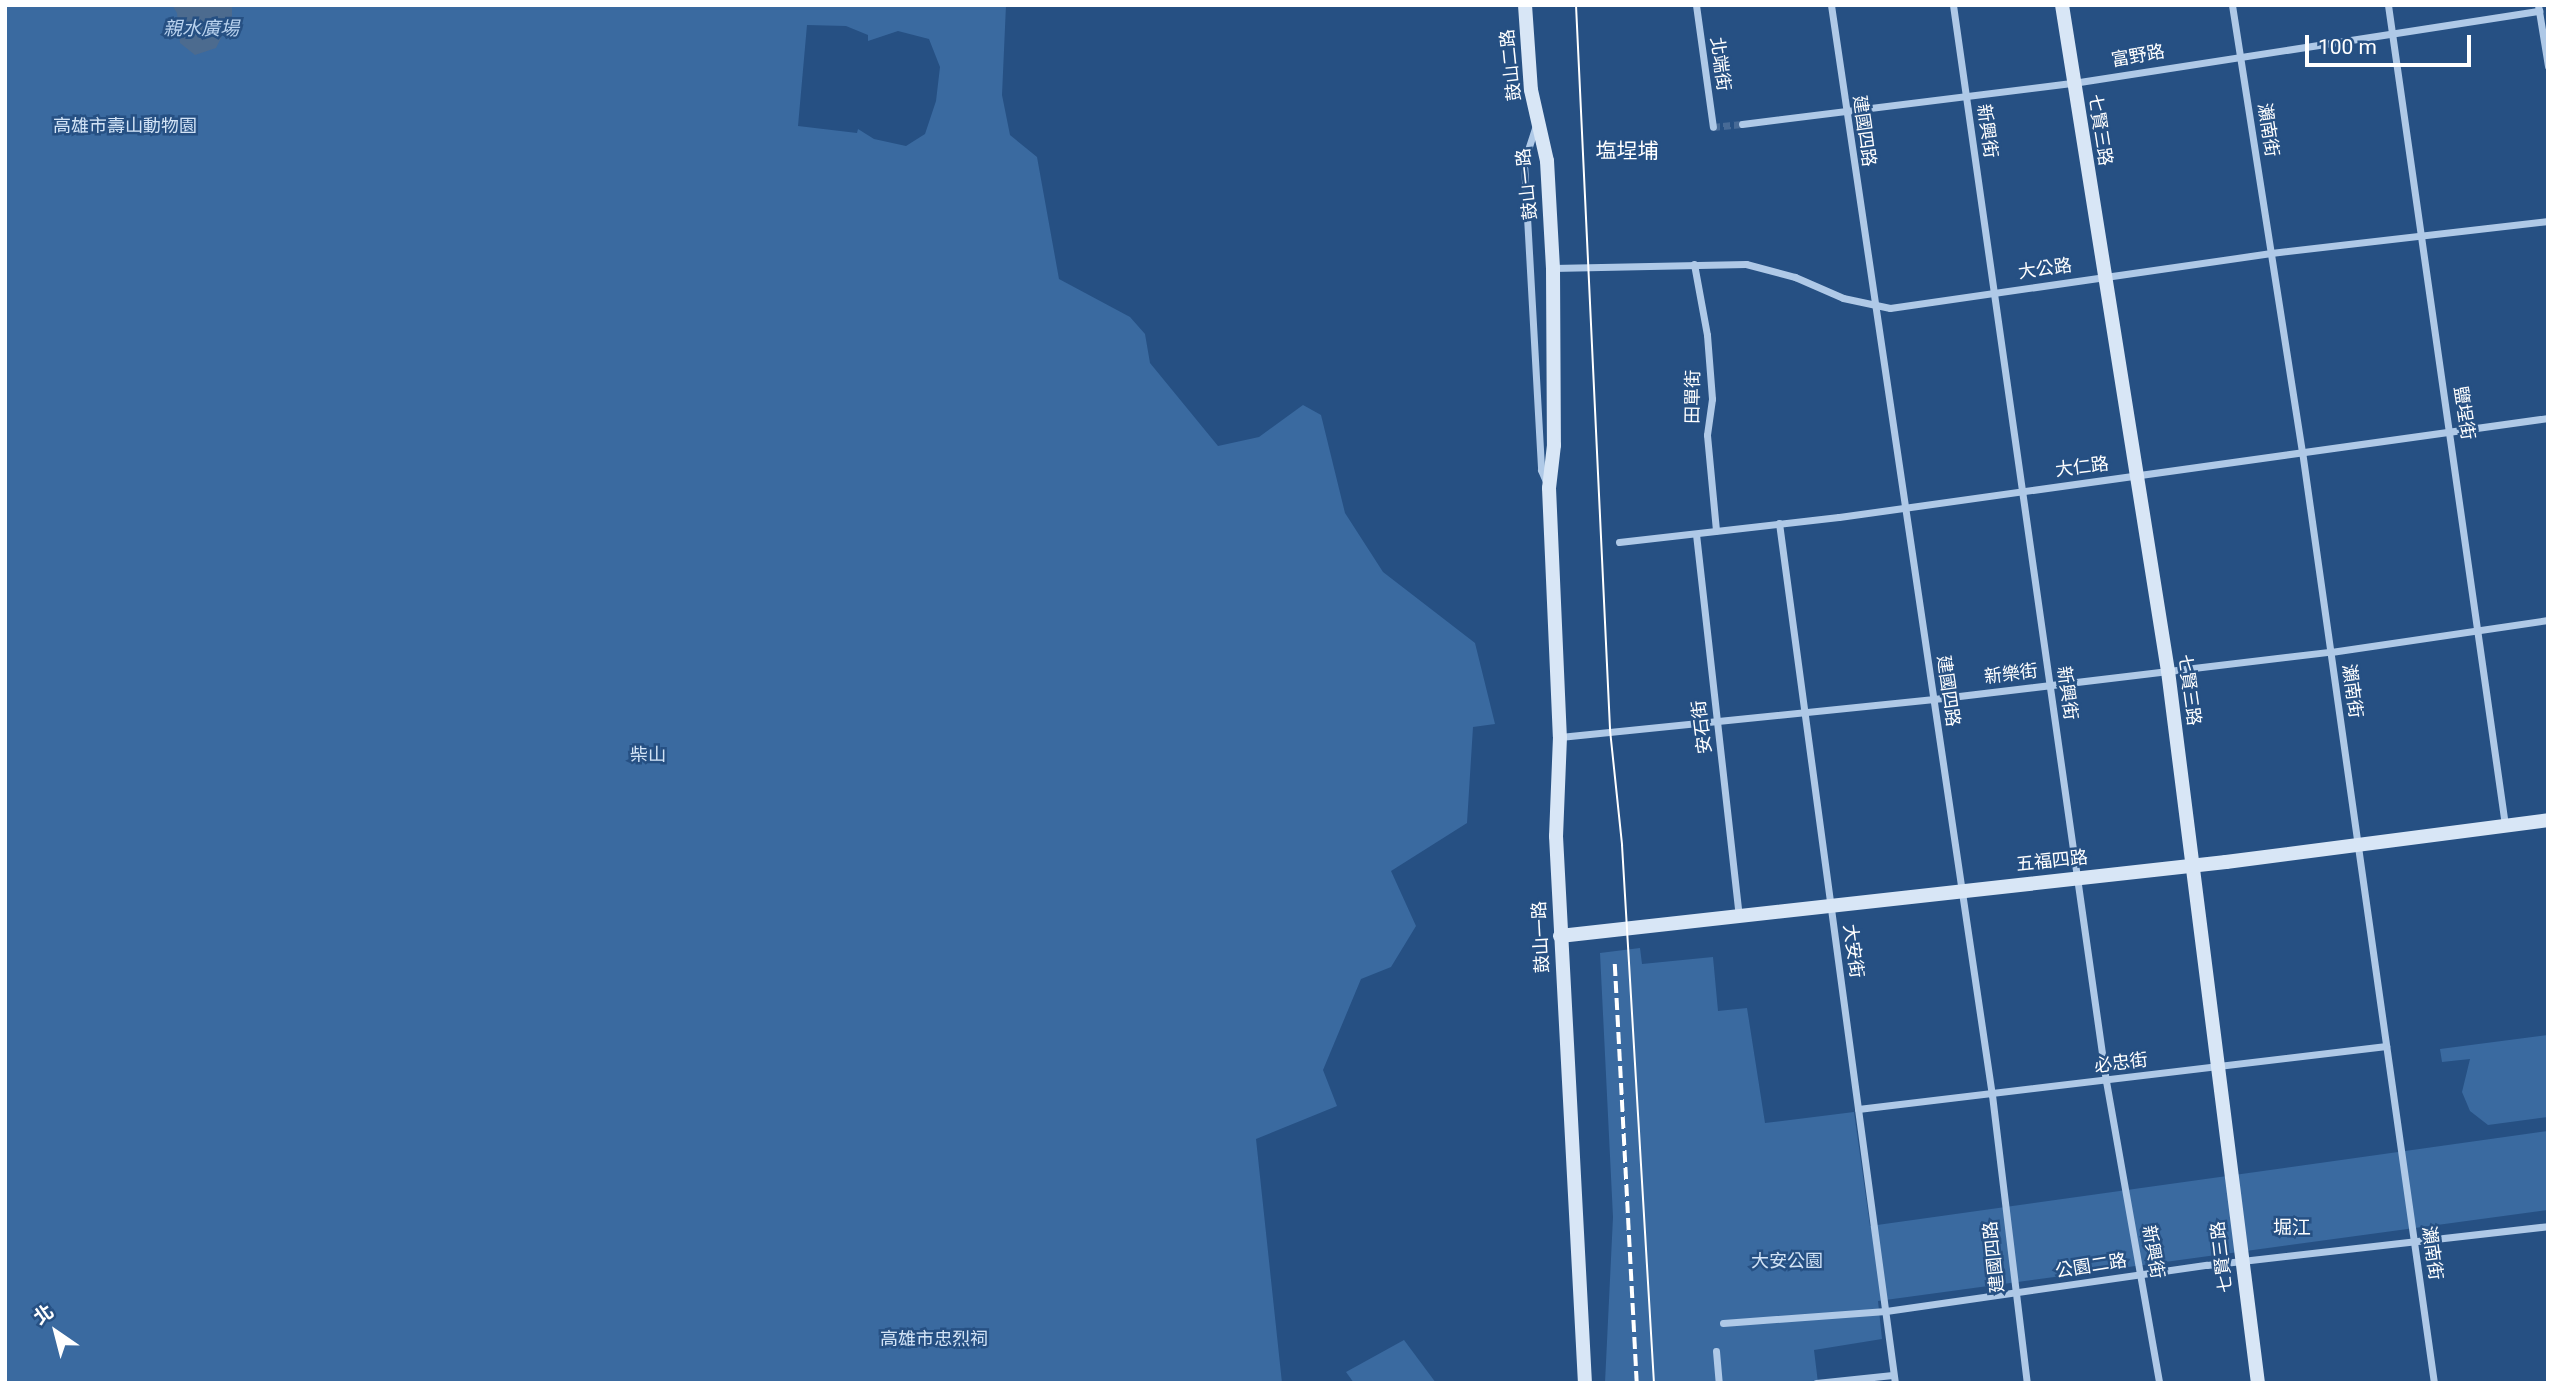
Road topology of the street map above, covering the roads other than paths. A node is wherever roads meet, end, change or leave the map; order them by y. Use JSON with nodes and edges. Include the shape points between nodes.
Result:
{"nodes":[{"id":1,"x":1525,"y":5,"type":"edge"},
{"id":2,"x":1696,"y":5,"type":"edge"},
{"id":3,"x":1831,"y":5,"type":"edge"},
{"id":4,"x":1953,"y":5,"type":"edge"},
{"id":5,"x":2062,"y":5,"type":"edge"},
{"id":6,"x":2232,"y":5,"type":"edge"},
{"id":7,"x":2388,"y":5,"type":"edge"},
{"id":8,"x":2539,"y":8,"type":"edge"},
{"id":9,"x":2393,"y":34,"type":"junction"},
{"id":10,"x":2240,"y":56,"type":"junction"},
{"id":11,"x":2548,"y":66,"type":"edge"},
{"id":12,"x":2073,"y":83,"type":"junction"},
{"id":13,"x":1966,"y":95,"type":"junction"},
{"id":14,"x":1844,"y":113,"type":"junction"},
{"id":15,"x":1537,"y":121,"type":"junction"},
{"id":16,"x":1742,"y":124,"type":"tunnel mouth"},
{"id":17,"x":1713,"y":127,"type":"dead end"},
{"id":18,"x":2548,"y":221,"type":"edge"},
{"id":19,"x":2421,"y":236,"type":"junction"},
{"id":20,"x":2271,"y":253,"type":"junction"},
{"id":21,"x":1694,"y":264,"type":"junction"},
{"id":22,"x":1553,"y":268,"type":"junction"},
{"id":23,"x":2103,"y":277,"type":"junction"},
{"id":24,"x":1994,"y":292,"type":"junction"},
{"id":25,"x":1876,"y":307,"type":"junction"},
{"id":26,"x":2548,"y":418,"type":"edge"},
{"id":27,"x":2451,"y":431,"type":"junction"},
{"id":28,"x":2302,"y":452,"type":"junction"},
{"id":29,"x":2134,"y":476,"type":"junction"},
{"id":30,"x":1549,"y":488,"type":"junction"},
{"id":31,"x":2022,"y":491,"type":"junction"},
{"id":32,"x":1906,"y":506,"type":"junction"},
{"id":33,"x":1779,"y":523,"type":"junction"},
{"id":34,"x":1716,"y":531,"type":"junction"},
{"id":35,"x":1696,"y":534,"type":"junction"},
{"id":36,"x":1619,"y":542,"type":"dead end"},
{"id":37,"x":2548,"y":620,"type":"edge"},
{"id":38,"x":2479,"y":631,"type":"junction"},
{"id":39,"x":2330,"y":652,"type":"junction"},
{"id":40,"x":2168,"y":670,"type":"junction"},
{"id":41,"x":2050,"y":685,"type":"junction"},
{"id":42,"x":1934,"y":699,"type":"junction"},
{"id":43,"x":1804,"y":710,"type":"junction"},
{"id":44,"x":1717,"y":718,"type":"junction"},
{"id":45,"x":1560,"y":737,"type":"junction"},
{"id":46,"x":2548,"y":820,"type":"edge"},
{"id":47,"x":2505,"y":826,"type":"junction"},
{"id":48,"x":2358,"y":845,"type":"junction"},
{"id":49,"x":2192,"y":865,"type":"junction"},
{"id":50,"x":2077,"y":878,"type":"junction"},
{"id":51,"x":1961,"y":890,"type":"junction"},
{"id":52,"x":1831,"y":906,"type":"junction"},
{"id":53,"x":1739,"y":916,"type":"junction"},
{"id":54,"x":1560,"y":936,"type":"junction"},
{"id":55,"x":2386,"y":1046,"type":"junction"},
{"id":56,"x":2220,"y":1068,"type":"junction"},
{"id":57,"x":2106,"y":1081,"type":"junction"},
{"id":58,"x":1992,"y":1095,"type":"junction"},
{"id":59,"x":1858,"y":1109,"type":"junction"},
{"id":60,"x":2548,"y":1226,"type":"edge"},
{"id":61,"x":2414,"y":1243,"type":"junction"},
{"id":62,"x":2242,"y":1261,"type":"junction"},
{"id":63,"x":2141,"y":1274,"type":"junction"},
{"id":64,"x":2014,"y":1294,"type":"junction"},
{"id":65,"x":1886,"y":1311,"type":"junction"},
{"id":66,"x":1723,"y":1323,"type":"dead end"},
{"id":67,"x":1717,"y":1351,"type":"dead end"},
{"id":68,"x":1894,"y":1379,"type":"edge"},
{"id":69,"x":1585,"y":1383,"type":"edge"},
{"id":70,"x":1719,"y":1383,"type":"edge"},
{"id":71,"x":1816,"y":1383,"type":"edge"},
{"id":72,"x":2027,"y":1383,"type":"edge"},
{"id":73,"x":2158,"y":1383,"type":"edge"},
{"id":74,"x":2258,"y":1383,"type":"edge"},
{"id":75,"x":2434,"y":1383,"type":"edge"}],
"edges":[{"from":1,"to":15,"type":"street","name":"鼓山二路"},
{"from":2,"to":17,"type":"street","name":"北端街"},
{"from":3,"to":14,"type":"street","name":"建國四路"},
{"from":4,"to":13,"type":"street","name":"新興街"},
{"from":5,"to":12,"type":"street","name":"七賢三路"},
{"from":6,"to":10,"type":"street","name":"瀨南街"},
{"from":7,"to":9,"type":"street","name":"鹽埕街"},
{"from":8,"to":9,"type":"street","name":"富野路"},
{"from":8,"to":11,"type":"street"},
{"from":9,"to":10,"type":"street","name":"富野路"},
{"from":9,"to":19,"type":"street","name":"鹽埕街"},
{"from":10,"to":12,"type":"street","name":"富野路"},
{"from":10,"to":20,"type":"street","name":"瀨南街"},
{"from":12,"to":13,"type":"street","name":"富野路"},
{"from":12,"to":23,"type":"street","name":"七賢三路"},
{"from":13,"to":14,"type":"street","name":"富野路"},
{"from":13,"to":24,"type":"street","name":"新興街"},
{"from":14,"to":16,"type":"street","name":"富野路"},
{"from":14,"to":25,"type":"street","name":"建國四路"},
{"from":15,"to":22,"type":"street","name":"鼓山一路","via":[[1547,162]]},
{"from":15,"to":30,"type":"street","name":"鼓山一路","via":[[1524,163],[1541,470]]},
{"from":18,"to":19,"type":"street","name":"大公路"},
{"from":19,"to":20,"type":"street","name":"大公路"},
{"from":19,"to":27,"type":"street","name":"鹽埕街"},
{"from":20,"to":23,"type":"street","name":"大公路"},
{"from":20,"to":28,"type":"street","name":"瀨南街"},
{"from":21,"to":22,"type":"street","name":"大公路"},
{"from":21,"to":25,"type":"street","name":"大公路","via":[[1775,270]]},
{"from":21,"to":34,"type":"street","name":"田單街","via":[[1709,360],[1712,399],[1707,435]]},
{"from":22,"to":30,"type":"street","name":"鼓山一路","via":[[1554,445]]},
{"from":23,"to":24,"type":"street","name":"大公路"},
{"from":23,"to":29,"type":"street","name":"七賢三路"},
{"from":24,"to":25,"type":"street","name":"大公路"},
{"from":24,"to":31,"type":"street","name":"新興街"},
{"from":25,"to":32,"type":"street","name":"建國四路"},
{"from":26,"to":27,"type":"street","name":"大仁路"},
{"from":27,"to":28,"type":"street","name":"大仁路"},
{"from":27,"to":38,"type":"street","name":"鹽埕街"},
{"from":28,"to":29,"type":"street","name":"大仁路"},
{"from":28,"to":39,"type":"street","name":"瀨南街"},
{"from":29,"to":31,"type":"street","name":"大仁路"},
{"from":29,"to":40,"type":"street","name":"七賢三路"},
{"from":30,"to":45,"type":"street","name":"鼓山一路"},
{"from":31,"to":32,"type":"street","name":"大仁路"},
{"from":31,"to":41,"type":"street","name":"新興街"},
{"from":32,"to":33,"type":"street","name":"大仁路"},
{"from":32,"to":42,"type":"street","name":"建國四路"},
{"from":33,"to":34,"type":"street","name":"大仁路"},
{"from":33,"to":43,"type":"street","name":"大安街"},
{"from":34,"to":35,"type":"street","name":"大仁路"},
{"from":35,"to":36,"type":"street","name":"大仁路"},
{"from":35,"to":44,"type":"street","name":"安石街"},
{"from":37,"to":38,"type":"street","name":"新樂街"},
{"from":38,"to":39,"type":"street","name":"新樂街"},
{"from":38,"to":47,"type":"street","name":"鹽埕街"},
{"from":39,"to":40,"type":"street","name":"新樂街"},
{"from":39,"to":48,"type":"street","name":"瀨南街"},
{"from":40,"to":41,"type":"street","name":"新樂街"},
{"from":40,"to":49,"type":"street","name":"七賢三路"},
{"from":41,"to":42,"type":"street","name":"新樂街"},
{"from":41,"to":50,"type":"street","name":"新興街"},
{"from":42,"to":43,"type":"street","name":"新樂街"},
{"from":42,"to":51,"type":"street","name":"建國四路"},
{"from":43,"to":44,"type":"street","name":"新樂街"},
{"from":43,"to":52,"type":"street","name":"大安街"},
{"from":44,"to":45,"type":"street","name":"新樂街"},
{"from":44,"to":53,"type":"street","name":"安石街"},
{"from":45,"to":54,"type":"street","name":"鼓山一路","via":[[1556,836]]},
{"from":46,"to":47,"type":"street","name":"五福四路"},
{"from":47,"to":48,"type":"street","name":"五福四路"},
{"from":48,"to":49,"type":"street","name":"五福四路"},
{"from":48,"to":55,"type":"street","name":"瀨南街"},
{"from":49,"to":50,"type":"street","name":"五福四路"},
{"from":49,"to":56,"type":"street","name":"七賢三路"},
{"from":50,"to":51,"type":"street","name":"五福四路"},
{"from":50,"to":57,"type":"street","name":"新興街"},
{"from":51,"to":52,"type":"street","name":"五福四路"},
{"from":51,"to":58,"type":"street","name":"建國四路"},
{"from":52,"to":53,"type":"street","name":"五福四路"},
{"from":52,"to":59,"type":"street","name":"大安街"},
{"from":53,"to":54,"type":"street","name":"五福四路"},
{"from":54,"to":69,"type":"street","name":"鼓山一路"},
{"from":55,"to":56,"type":"street","name":"必忠街"},
{"from":55,"to":61,"type":"street","name":"瀨南街"},
{"from":56,"to":57,"type":"street","name":"必忠街"},
{"from":56,"to":62,"type":"street","name":"七賢三路"},
{"from":57,"to":58,"type":"street","name":"必忠街"},
{"from":57,"to":63,"type":"street","name":"新興街"},
{"from":58,"to":59,"type":"street","name":"必忠街"},
{"from":58,"to":64,"type":"street","name":"建國四路"},
{"from":59,"to":65,"type":"street","name":"大安街"},
{"from":60,"to":61,"type":"street","name":"公園二路"},
{"from":61,"to":62,"type":"street","name":"公園二路"},
{"from":61,"to":75,"type":"street","name":"瀨南街"},
{"from":62,"to":63,"type":"street","name":"公園二路"},
{"from":62,"to":74,"type":"street","name":"七賢三路"},
{"from":63,"to":64,"type":"street","name":"公園二路"},
{"from":63,"to":73,"type":"street","name":"新興街"},
{"from":64,"to":65,"type":"street","name":"公園二路"},
{"from":64,"to":72,"type":"street","name":"建國四路"},
{"from":65,"to":66,"type":"street","name":"公園二路"},
{"from":65,"to":68,"type":"street","name":"大安街"},
{"from":67,"to":70,"type":"street"},
{"from":68,"to":71,"type":"street"}]}
